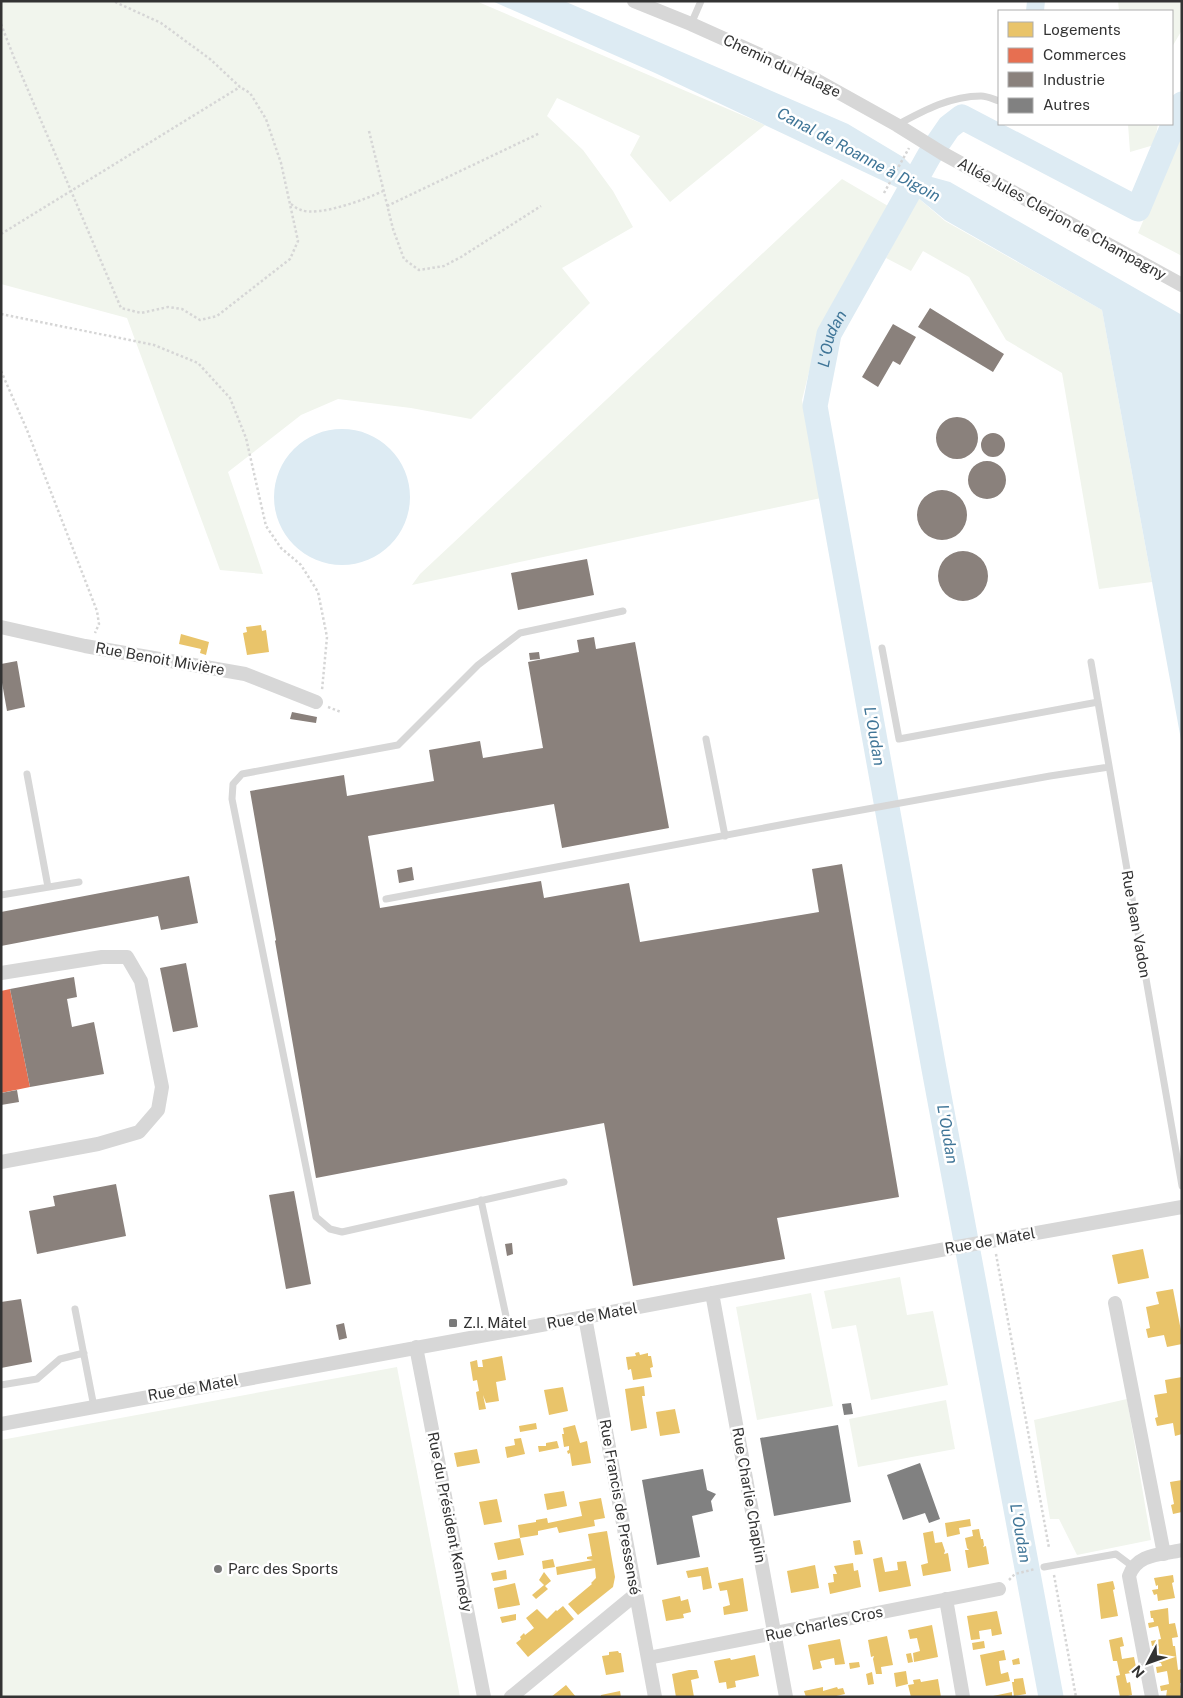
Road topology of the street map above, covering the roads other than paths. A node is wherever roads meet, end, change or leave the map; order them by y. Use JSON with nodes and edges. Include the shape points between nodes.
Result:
{"nodes":[{"id":1,"x":634,"y":1,"type":"edge"},
{"id":2,"x":701,"y":1,"type":"edge"},
{"id":3,"x":691,"y":24,"type":"junction"},
{"id":4,"x":998,"y":101,"type":"edge"},
{"id":5,"x":897,"y":125,"type":"junction"},
{"id":6,"x":925,"y":142,"type":"joint"},
{"id":7,"x":1182,"y":285,"type":"edge"},
{"id":8,"x":623,"y":611,"type":"dead end"},
{"id":9,"x":1,"y":627,"type":"edge"},
{"id":10,"x":882,"y":648,"type":"dead end"},
{"id":11,"x":1091,"y":662,"type":"dead end"},
{"id":12,"x":316,"y":702,"type":"dead end"},
{"id":13,"x":1098,"y":702,"type":"junction"},
{"id":14,"x":706,"y":739,"type":"dead end"},
{"id":15,"x":1109,"y":768,"type":"junction"},
{"id":16,"x":27,"y":774,"type":"dead end"},
{"id":17,"x":725,"y":836,"type":"junction"},
{"id":18,"x":79,"y":882,"type":"dead end"},
{"id":19,"x":48,"y":887,"type":"junction"},
{"id":20,"x":1,"y":895,"type":"edge"},
{"id":21,"x":386,"y":899,"type":"dead end"},
{"id":22,"x":1,"y":973,"type":"edge"},
{"id":23,"x":1,"y":1162,"type":"edge"},
{"id":24,"x":564,"y":1182,"type":"dead end"},
{"id":25,"x":1182,"y":1186,"type":"edge"},
{"id":26,"x":481,"y":1200,"type":"junction"},
{"id":27,"x":1182,"y":1207,"type":"edge"},
{"id":28,"x":712,"y":1293,"type":"junction"},
{"id":29,"x":1115,"y":1303,"type":"dead end"},
{"id":30,"x":75,"y":1309,"type":"dead end"},
{"id":31,"x":585,"y":1317,"type":"junction"},
{"id":32,"x":509,"y":1330,"type":"junction"},
{"id":33,"x":416,"y":1347,"type":"junction"},
{"id":34,"x":84,"y":1353,"type":"junction"},
{"id":35,"x":1,"y":1385,"type":"edge"},
{"id":36,"x":94,"y":1406,"type":"junction"},
{"id":37,"x":1,"y":1424,"type":"edge"},
{"id":38,"x":1182,"y":1550,"type":"edge"},
{"id":39,"x":1164,"y":1554,"type":"junction"},
{"id":40,"x":1132,"y":1566,"type":"junction"},
{"id":41,"x":1044,"y":1567,"type":"road end"},
{"id":42,"x":999,"y":1589,"type":"dead end"},
{"id":43,"x":636,"y":1594,"type":"junction"},
{"id":44,"x":946,"y":1599,"type":"junction"},
{"id":45,"x":774,"y":1634,"type":"junction"},
{"id":46,"x":648,"y":1658,"type":"junction"},
{"id":47,"x":484,"y":1697,"type":"edge"},
{"id":48,"x":511,"y":1697,"type":"edge"},
{"id":49,"x":655,"y":1697,"type":"edge"},
{"id":50,"x":786,"y":1697,"type":"edge"},
{"id":51,"x":964,"y":1697,"type":"edge"},
{"id":52,"x":1152,"y":1697,"type":"edge"}],
"edges":[{"from":1,"to":3,"type":"street","name":"Chemin du Halage"},
{"from":2,"to":3,"type":"lane"},
{"from":3,"to":5,"type":"street","name":"Chemin du Halage","via":[[818,82]]},
{"from":4,"to":5,"type":"lane","via":[[982,95],[958,99],[932,106]]},
{"from":5,"to":6,"type":"street","name":"Chemin du Halage"},
{"from":6,"to":7,"type":"street","name":"Allée Jules Clerjon de Champagny"},
{"from":8,"to":26,"type":"lane","via":[[520,633],[478,665],[398,745],[242,774],[233,784],[232,799],[316,1217],[330,1229],[342,1232]]},
{"from":9,"to":12,"type":"street","name":"Rue Benoit Mivière","via":[[85,646],[245,674]]},
{"from":10,"to":13,"type":"lane","via":[[899,739]]},
{"from":11,"to":13,"type":"lane","name":"Rue Jean Vadon"},
{"from":13,"to":15,"type":"lane","name":"Rue Jean Vadon"},
{"from":14,"to":17,"type":"lane"},
{"from":15,"to":17,"type":"lane"},
{"from":15,"to":25,"type":"lane","name":"Rue Jean Vadon"},
{"from":16,"to":19,"type":"lane"},
{"from":17,"to":21,"type":"lane"},
{"from":18,"to":19,"type":"lane"},
{"from":19,"to":20,"type":"lane"},
{"from":22,"to":23,"type":"street","via":[[102,957],[128,957],[141,981],[162,1087],[158,1110],[139,1132],[98,1144]]},
{"from":24,"to":26,"type":"lane"},
{"from":26,"to":32,"type":"lane"},
{"from":27,"to":28,"type":"street","name":"Rue de Matel"},
{"from":28,"to":31,"type":"street","name":"Rue de Matel"},
{"from":28,"to":45,"type":"street","name":"Rue Charlie Chaplin"},
{"from":29,"to":39,"type":"street"},
{"from":30,"to":34,"type":"lane"},
{"from":31,"to":32,"type":"street","name":"Rue de Matel"},
{"from":31,"to":43,"type":"street","name":"Rue Francis de Pressensé"},
{"from":32,"to":33,"type":"street","name":"Rue de Matel"},
{"from":33,"to":36,"type":"street","name":"Rue de Matel"},
{"from":33,"to":47,"type":"street","name":"Rue du Président Kennedy"},
{"from":34,"to":35,"type":"lane","via":[[60,1359],[37,1379]]},
{"from":34,"to":36,"type":"lane"},
{"from":36,"to":37,"type":"street","name":"Rue de Matel"},
{"from":38,"to":39,"type":"street"},
{"from":39,"to":40,"type":"street","via":[[1143,1558]]},
{"from":40,"to":41,"type":"lane","via":[[1116,1554]]},
{"from":40,"to":52,"type":"street","via":[[1129,1576]]},
{"from":42,"to":44,"type":"street","name":"Rue Charles Cros"},
{"from":43,"to":46,"type":"street","name":"Rue Francis de Pressensé"},
{"from":43,"to":48,"type":"street"},
{"from":44,"to":45,"type":"street","name":"Rue Charles Cros"},
{"from":44,"to":51,"type":"street"},
{"from":45,"to":46,"type":"street","name":"Rue Charles Cros"},
{"from":45,"to":50,"type":"street","name":"Rue Charlie Chaplin"},
{"from":46,"to":49,"type":"street","name":"Rue Francis de Pressensé"}]}
